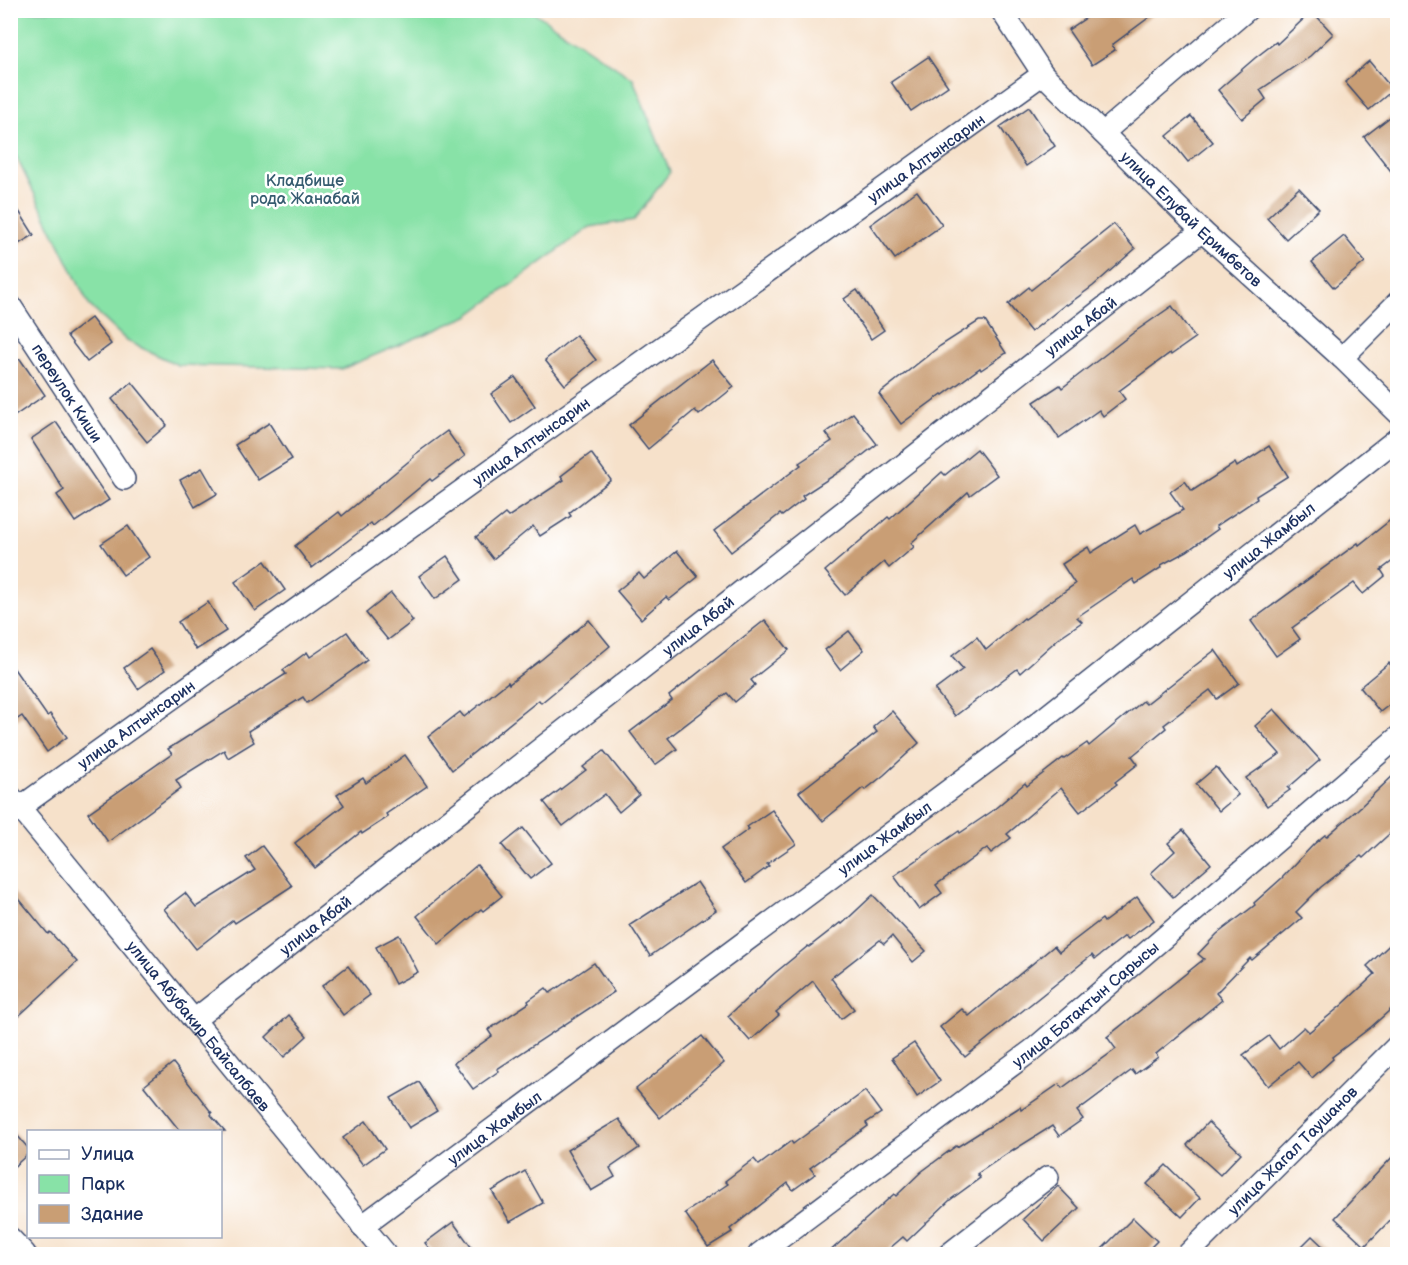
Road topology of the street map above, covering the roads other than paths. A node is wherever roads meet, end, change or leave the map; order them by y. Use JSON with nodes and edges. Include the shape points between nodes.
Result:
{"nodes":[{"id":1,"x":1001,"y":10,"type":"edge"},
{"id":2,"x":1247,"y":10,"type":"edge"},
{"id":3,"x":1043,"y":74,"type":"junction"},
{"id":4,"x":1103,"y":133,"type":"junction"},
{"id":5,"x":1202,"y":231,"type":"junction"},
{"id":6,"x":1398,"y":302,"type":"edge"},
{"id":7,"x":10,"y":305,"type":"edge"},
{"id":8,"x":1342,"y":358,"type":"junction"},
{"id":9,"x":1398,"y":413,"type":"edge"},
{"id":10,"x":1398,"y":438,"type":"edge"},
{"id":11,"x":124,"y":479,"type":"dead end"},
{"id":12,"x":1398,"y":737,"type":"edge"},
{"id":13,"x":15,"y":802,"type":"edge"},
{"id":14,"x":194,"y":1020,"type":"junction"},
{"id":15,"x":1398,"y":1046,"type":"edge"},
{"id":16,"x":1048,"y":1177,"type":"dead end"},
{"id":17,"x":362,"y":1226,"type":"junction"},
{"id":18,"x":10,"y":1238,"type":"edge"},
{"id":19,"x":25,"y":1254,"type":"edge"},
{"id":20,"x":386,"y":1254,"type":"edge"},
{"id":21,"x":759,"y":1254,"type":"edge"},
{"id":22,"x":949,"y":1254,"type":"edge"},
{"id":23,"x":1188,"y":1254,"type":"edge"}],
"edges":[{"from":1,"to":3,"type":"street","name":"улица Елубай Еримбетов"},
{"from":2,"to":4,"type":"street"},
{"from":3,"to":4,"type":"street","name":"улица Елубай Еримбетов"},
{"from":3,"to":13,"type":"street","name":"улица Алтынсарин"},
{"from":4,"to":5,"type":"street","name":"улица Елубай Еримбетов"},
{"from":5,"to":8,"type":"street","name":"улица Елубай Еримбетов"},
{"from":5,"to":14,"type":"street","name":"улица Абай"},
{"from":6,"to":8,"type":"street"},
{"from":7,"to":11,"type":"street","name":"переулок Киши"},
{"from":8,"to":9,"type":"street","name":"улица Елубай Еримбетов"},
{"from":10,"to":17,"type":"street","name":"улица Жамбыл","via":[[1019,738]]},
{"from":12,"to":21,"type":"street","name":"улица Ботактын Сарысы","via":[[1035,1048]]},
{"from":13,"to":14,"type":"street","name":"улица Абубакир Байсалбаев"},
{"from":14,"to":17,"type":"street","name":"улица Абубакир Байсалбаев"},
{"from":15,"to":23,"type":"street","name":"улица Жагал Таушанов"},
{"from":16,"to":22,"type":"street"},
{"from":17,"to":20,"type":"street","name":"улица Абубакир Байсалбаев"},
{"from":18,"to":19,"type":"street"}]}
